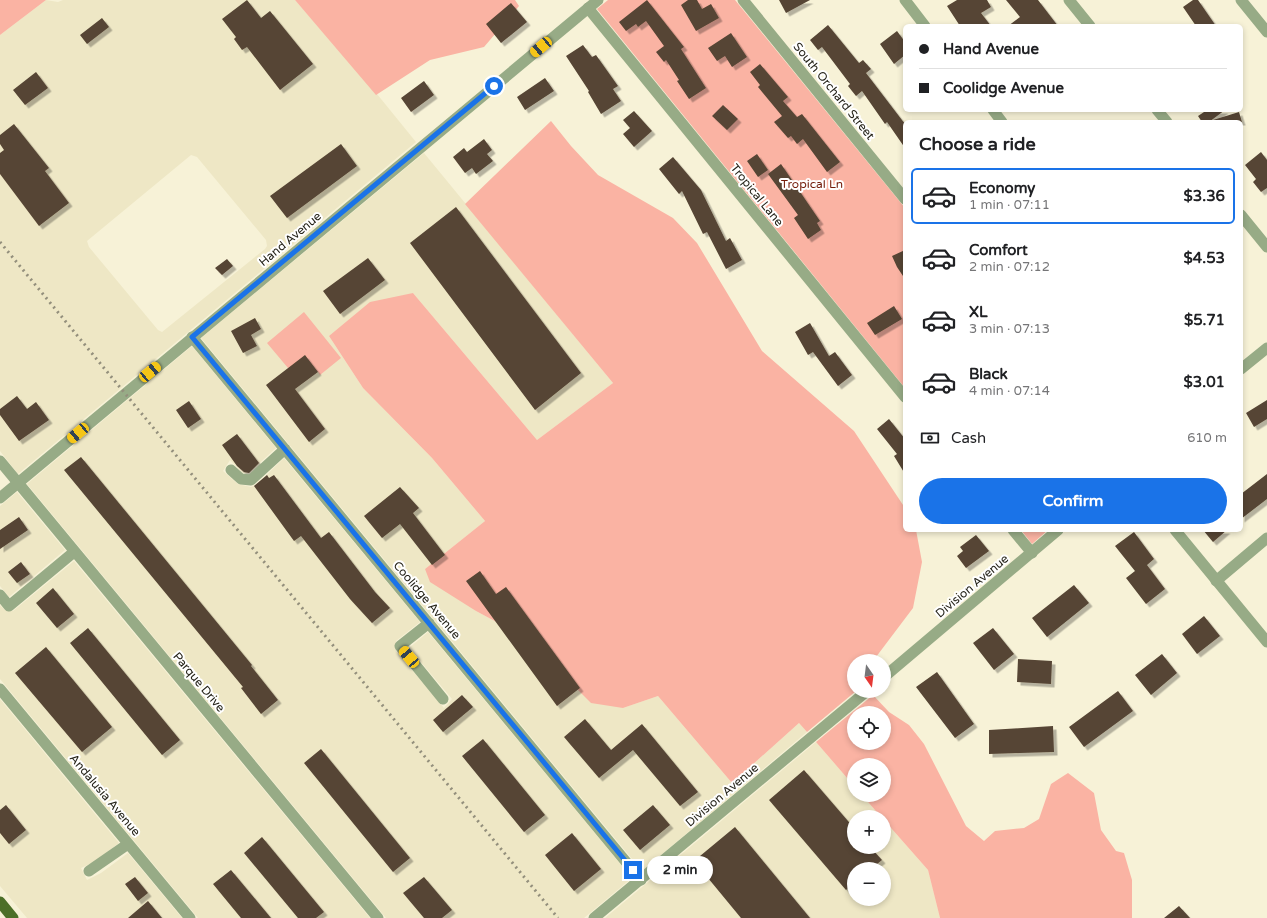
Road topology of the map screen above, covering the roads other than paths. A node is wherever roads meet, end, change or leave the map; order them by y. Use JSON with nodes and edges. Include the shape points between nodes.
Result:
{"nodes":[{"id":1,"x":598,"y":0,"type":"edge"},
{"id":2,"x":743,"y":0,"type":"edge"},
{"id":3,"x":904,"y":0,"type":"edge"},
{"id":4,"x":1069,"y":0,"type":"edge"},
{"id":5,"x":1241,"y":0,"type":"edge"},
{"id":6,"x":588,"y":8,"type":"junction"},
{"id":7,"x":923,"y":24,"type":"edge"},
{"id":8,"x":1088,"y":24,"type":"edge"},
{"id":9,"x":1267,"y":32,"type":"edge"},
{"id":10,"x":1159,"y":112,"type":"edge"},
{"id":11,"x":1165,"y":120,"type":"edge"},
{"id":12,"x":903,"y":197,"type":"edge"},
{"id":13,"x":1243,"y":217,"type":"edge"},
{"id":14,"x":1267,"y":247,"type":"edge"},
{"id":15,"x":192,"y":337,"type":"junction"},
{"id":16,"x":1267,"y":348,"type":"edge"},
{"id":17,"x":1243,"y":368,"type":"edge"},
{"id":18,"x":903,"y":396,"type":"edge"},
{"id":19,"x":284,"y":449,"type":"junction"},
{"id":20,"x":0,"y":461,"type":"edge"},
{"id":21,"x":231,"y":470,"type":"dead end"},
{"id":22,"x":18,"y":483,"type":"junction"},
{"id":23,"x":0,"y":498,"type":"edge"},
{"id":24,"x":1015,"y":532,"type":"edge"},
{"id":25,"x":1056,"y":532,"type":"edge"},
{"id":26,"x":1177,"y":532,"type":"edge"},
{"id":27,"x":1267,"y":538,"type":"edge"},
{"id":28,"x":74,"y":552,"type":"junction"},
{"id":29,"x":1032,"y":553,"type":"junction"},
{"id":30,"x":1216,"y":581,"type":"junction"},
{"id":31,"x":0,"y":595,"type":"edge"},
{"id":32,"x":429,"y":623,"type":"junction"},
{"id":33,"x":1267,"y":642,"type":"edge"},
{"id":34,"x":891,"y":671,"type":"edge"},
{"id":35,"x":0,"y":689,"type":"edge"},
{"id":36,"x":859,"y":698,"type":"edge"},
{"id":37,"x":444,"y":699,"type":"dead end"},
{"id":38,"x":128,"y":844,"type":"junction"},
{"id":39,"x":89,"y":871,"type":"dead end"},
{"id":40,"x":641,"y":880,"type":"junction"},
{"id":41,"x":0,"y":902,"type":"edge"},
{"id":42,"x":13,"y":918,"type":"edge"},
{"id":43,"x":190,"y":918,"type":"edge"},
{"id":44,"x":378,"y":918,"type":"edge"},
{"id":45,"x":594,"y":918,"type":"edge"}],
"edges":[{"from":1,"to":6,"type":"street","name":"Hand Avenue"},
{"from":2,"to":12,"type":"street","name":"South Orchard Street"},
{"from":3,"to":7,"type":"street"},
{"from":4,"to":8,"type":"street"},
{"from":5,"to":9,"type":"street"},
{"from":6,"to":15,"type":"street","name":"Hand Avenue"},
{"from":6,"to":18,"type":"street","name":"Tropical Lane"},
{"from":10,"to":11,"type":"street"},
{"from":13,"to":14,"type":"street"},
{"from":15,"to":19,"type":"street","name":"Coolidge Avenue"},
{"from":15,"to":22,"type":"street","name":"Hand Avenue"},
{"from":16,"to":17,"type":"street"},
{"from":19,"to":21,"type":"street","via":[[252,480],[241,479]]},
{"from":19,"to":32,"type":"street","name":"Coolidge Avenue"},
{"from":20,"to":22,"type":"street","name":"Parque Drive"},
{"from":22,"to":23,"type":"street","name":"Hand Avenue"},
{"from":22,"to":28,"type":"street","name":"Parque Drive"},
{"from":24,"to":29,"type":"street"},
{"from":25,"to":29,"type":"street","name":"Division Avenue"},
{"from":26,"to":30,"type":"street"},
{"from":27,"to":30,"type":"street"},
{"from":28,"to":31,"type":"street","via":[[9,606]]},
{"from":28,"to":44,"type":"street","name":"Parque Drive"},
{"from":29,"to":34,"type":"street","name":"Division Avenue"},
{"from":30,"to":33,"type":"street"},
{"from":32,"to":37,"type":"street","via":[[400,646]]},
{"from":32,"to":40,"type":"street","name":"Coolidge Avenue"},
{"from":35,"to":38,"type":"street","name":"Andalusia Avenue"},
{"from":36,"to":40,"type":"street","name":"Division Avenue"},
{"from":38,"to":39,"type":"street","via":[[97,868]]},
{"from":38,"to":43,"type":"street","name":"Andalusia Avenue"},
{"from":40,"to":45,"type":"street","name":"Division Avenue"},
{"from":41,"to":42,"type":"main road"}]}
